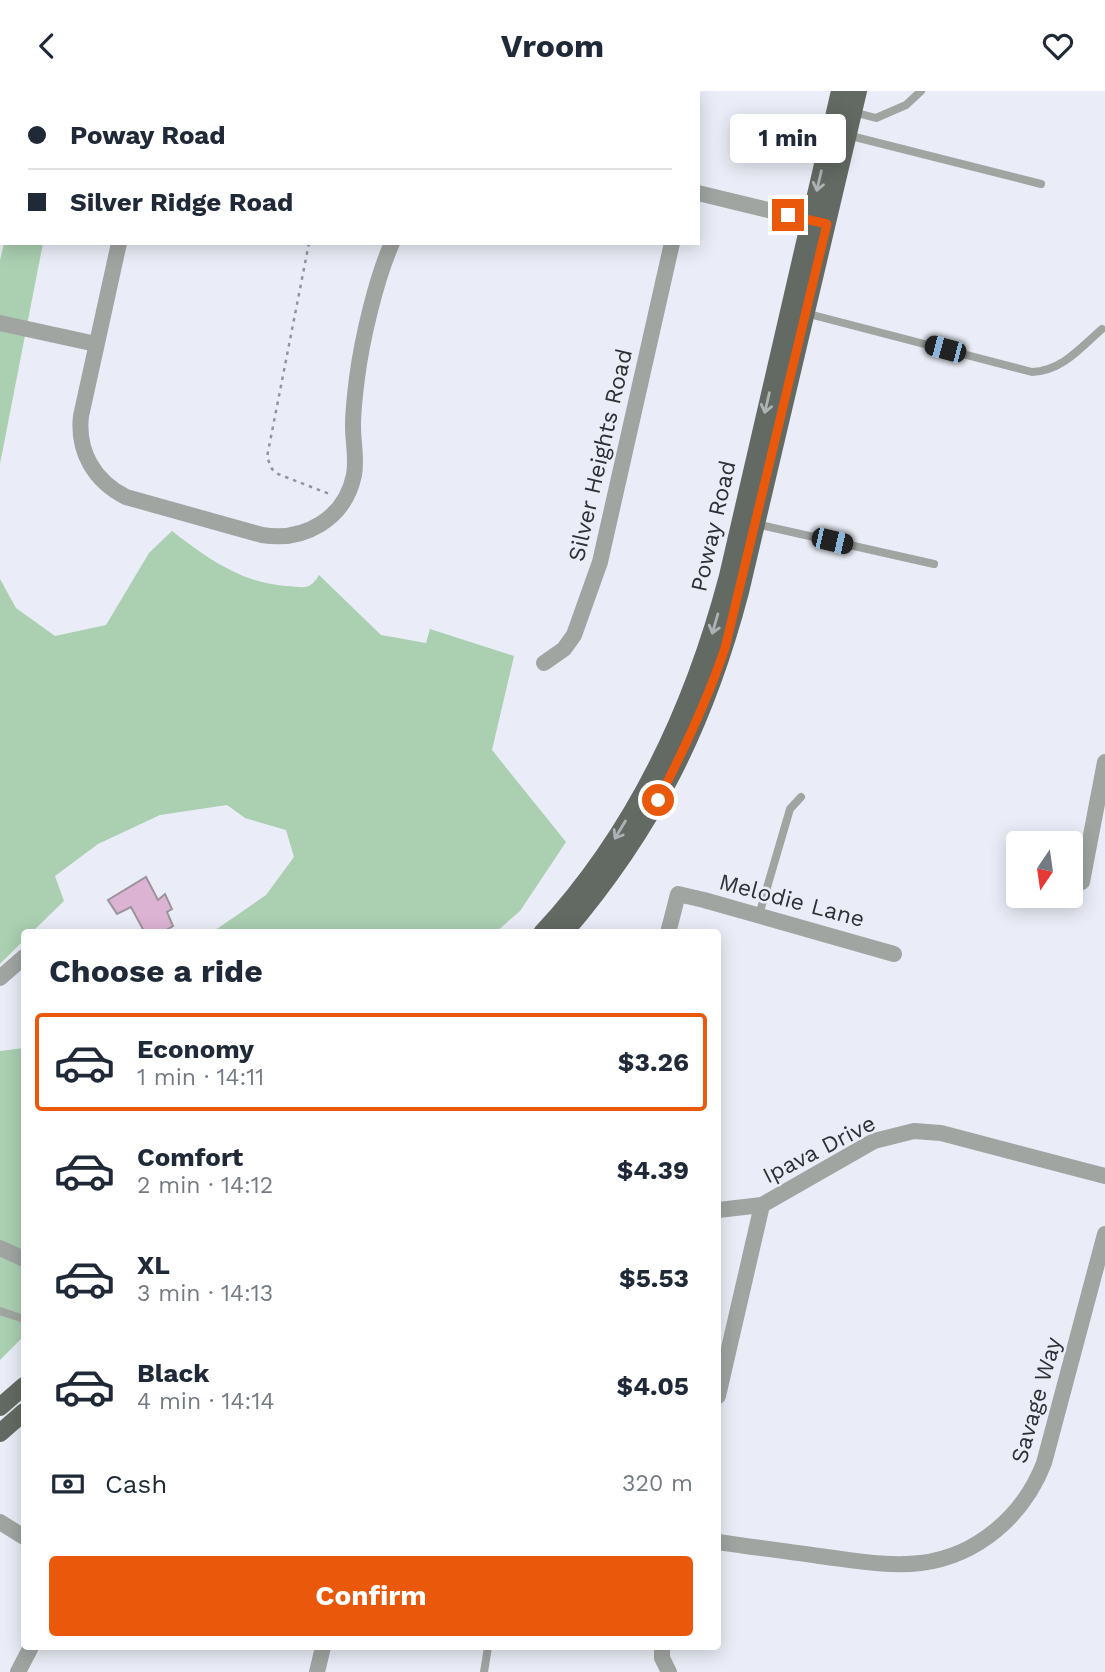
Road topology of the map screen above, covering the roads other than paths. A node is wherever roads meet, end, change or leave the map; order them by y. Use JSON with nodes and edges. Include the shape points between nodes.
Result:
{"nodes":[{"id":1,"x":840,"y":91,"type":"edge"},
{"id":2,"x":858,"y":91,"type":"edge"},
{"id":3,"x":921,"y":91,"type":"edge"},
{"id":4,"x":853,"y":112,"type":"junction"},
{"id":5,"x":839,"y":133,"type":"junction"},
{"id":6,"x":1041,"y":184,"type":"dead end"},
{"id":7,"x":700,"y":193,"type":"edge"},
{"id":8,"x":819,"y":222,"type":"junction"},
{"id":9,"x":119,"y":245,"type":"edge"},
{"id":10,"x":391,"y":245,"type":"edge"},
{"id":11,"x":672,"y":245,"type":"edge"},
{"id":12,"x":798,"y":311,"type":"junction"},
{"id":13,"x":0,"y":323,"type":"edge"},
{"id":14,"x":1102,"y":329,"type":"dead end"},
{"id":15,"x":96,"y":345,"type":"junction"},
{"id":16,"x":748,"y":522,"type":"junction"},
{"id":17,"x":934,"y":564,"type":"dead end"},
{"id":18,"x":544,"y":663,"type":"dead end"},
{"id":19,"x":1105,"y":762,"type":"edge"},
{"id":20,"x":801,"y":797,"type":"dead end"},
{"id":21,"x":1083,"y":877,"type":"edge"},
{"id":22,"x":760,"y":915,"type":"junction"},
{"id":23,"x":545,"y":929,"type":"edge"},
{"id":24,"x":567,"y":929,"type":"edge"},
{"id":25,"x":669,"y":929,"type":"edge"},
{"id":26,"x":894,"y":954,"type":"dead end"},
{"id":27,"x":21,"y":960,"type":"edge"},
{"id":28,"x":0,"y":978,"type":"edge"},
{"id":29,"x":1105,"y":1176,"type":"edge"},
{"id":30,"x":762,"y":1205,"type":"junction"},
{"id":31,"x":721,"y":1210,"type":"edge"},
{"id":32,"x":1105,"y":1234,"type":"edge"},
{"id":33,"x":0,"y":1248,"type":"edge"},
{"id":34,"x":21,"y":1258,"type":"edge"},
{"id":35,"x":0,"y":1311,"type":"edge"},
{"id":36,"x":21,"y":1318,"type":"edge"},
{"id":37,"x":721,"y":1384,"type":"edge"},
{"id":38,"x":21,"y":1389,"type":"edge"},
{"id":39,"x":0,"y":1407,"type":"edge"},
{"id":40,"x":21,"y":1415,"type":"edge"},
{"id":41,"x":0,"y":1433,"type":"edge"},
{"id":42,"x":0,"y":1522,"type":"edge"},
{"id":43,"x":21,"y":1535,"type":"edge"},
{"id":44,"x":721,"y":1542,"type":"edge"},
{"id":45,"x":29,"y":1650,"type":"edge"},
{"id":46,"x":322,"y":1650,"type":"edge"},
{"id":47,"x":488,"y":1650,"type":"edge"},
{"id":48,"x":662,"y":1650,"type":"edge"},
{"id":49,"x":668,"y":1671,"type":"edge"},
{"id":50,"x":18,"y":1672,"type":"edge"},
{"id":51,"x":317,"y":1672,"type":"edge"},
{"id":52,"x":484,"y":1672,"type":"edge"}],
"edges":[{"from":1,"to":5,"type":"main road","name":"Poway Road"},
{"from":2,"to":4,"type":"main road","name":"Poway Road"},
{"from":3,"to":4,"type":"lane","via":[[906,105],[876,118]]},
{"from":4,"to":5,"type":"main road","name":"Poway Road"},
{"from":5,"to":6,"type":"lane"},
{"from":5,"to":8,"type":"main road","name":"Poway Road"},
{"from":7,"to":8,"type":"street"},
{"from":8,"to":12,"type":"main road","name":"Poway Road"},
{"from":9,"to":15,"type":"street"},
{"from":10,"to":15,"type":"street","via":[[358,374],[353,418],[355,465],[345,499],[330,518],[312,530],[284,537],[261,535],[113,490],[97,476],[86,456],[80,425]]},
{"from":11,"to":18,"type":"street","name":"Silver Heights Road","via":[[600,562],[574,635]]},
{"from":12,"to":14,"type":"lane","via":[[1032,372],[1046,372],[1063,363]]},
{"from":12,"to":16,"type":"main road","name":"Poway Road"},
{"from":13,"to":15,"type":"street"},
{"from":16,"to":17,"type":"lane"},
{"from":16,"to":23,"type":"main road","name":"Poway Road","one_way":true,"via":[[695,686],[675,733],[615,840]]},
{"from":16,"to":24,"type":"main road","name":"Poway Road","via":[[725,648],[686,748],[622,860]]},
{"from":19,"to":21,"type":"street"},
{"from":20,"to":22,"type":"lane","via":[[786,819]]},
{"from":22,"to":25,"type":"street","name":"Melodie Lane","via":[[678,894]]},
{"from":22,"to":26,"type":"street","name":"Melodie Lane"},
{"from":27,"to":28,"type":"street"},
{"from":29,"to":30,"type":"street","name":"Ipava Drive","via":[[941,1133],[914,1131],[874,1141]]},
{"from":30,"to":31,"type":"street","name":"Ipava Drive"},
{"from":30,"to":37,"type":"street"},
{"from":32,"to":44,"type":"street","name":"Savage Way","via":[[1044,1463],[1028,1497],[998,1529],[959,1553],[908,1564]]},
{"from":33,"to":34,"type":"street"},
{"from":35,"to":36,"type":"lane"},
{"from":38,"to":39,"type":"main road"},
{"from":40,"to":41,"type":"main road"},
{"from":42,"to":43,"type":"street"},
{"from":45,"to":50,"type":"street"},
{"from":46,"to":51,"type":"street"},
{"from":47,"to":52,"type":"lane"},
{"from":48,"to":49,"type":"street"}]}
